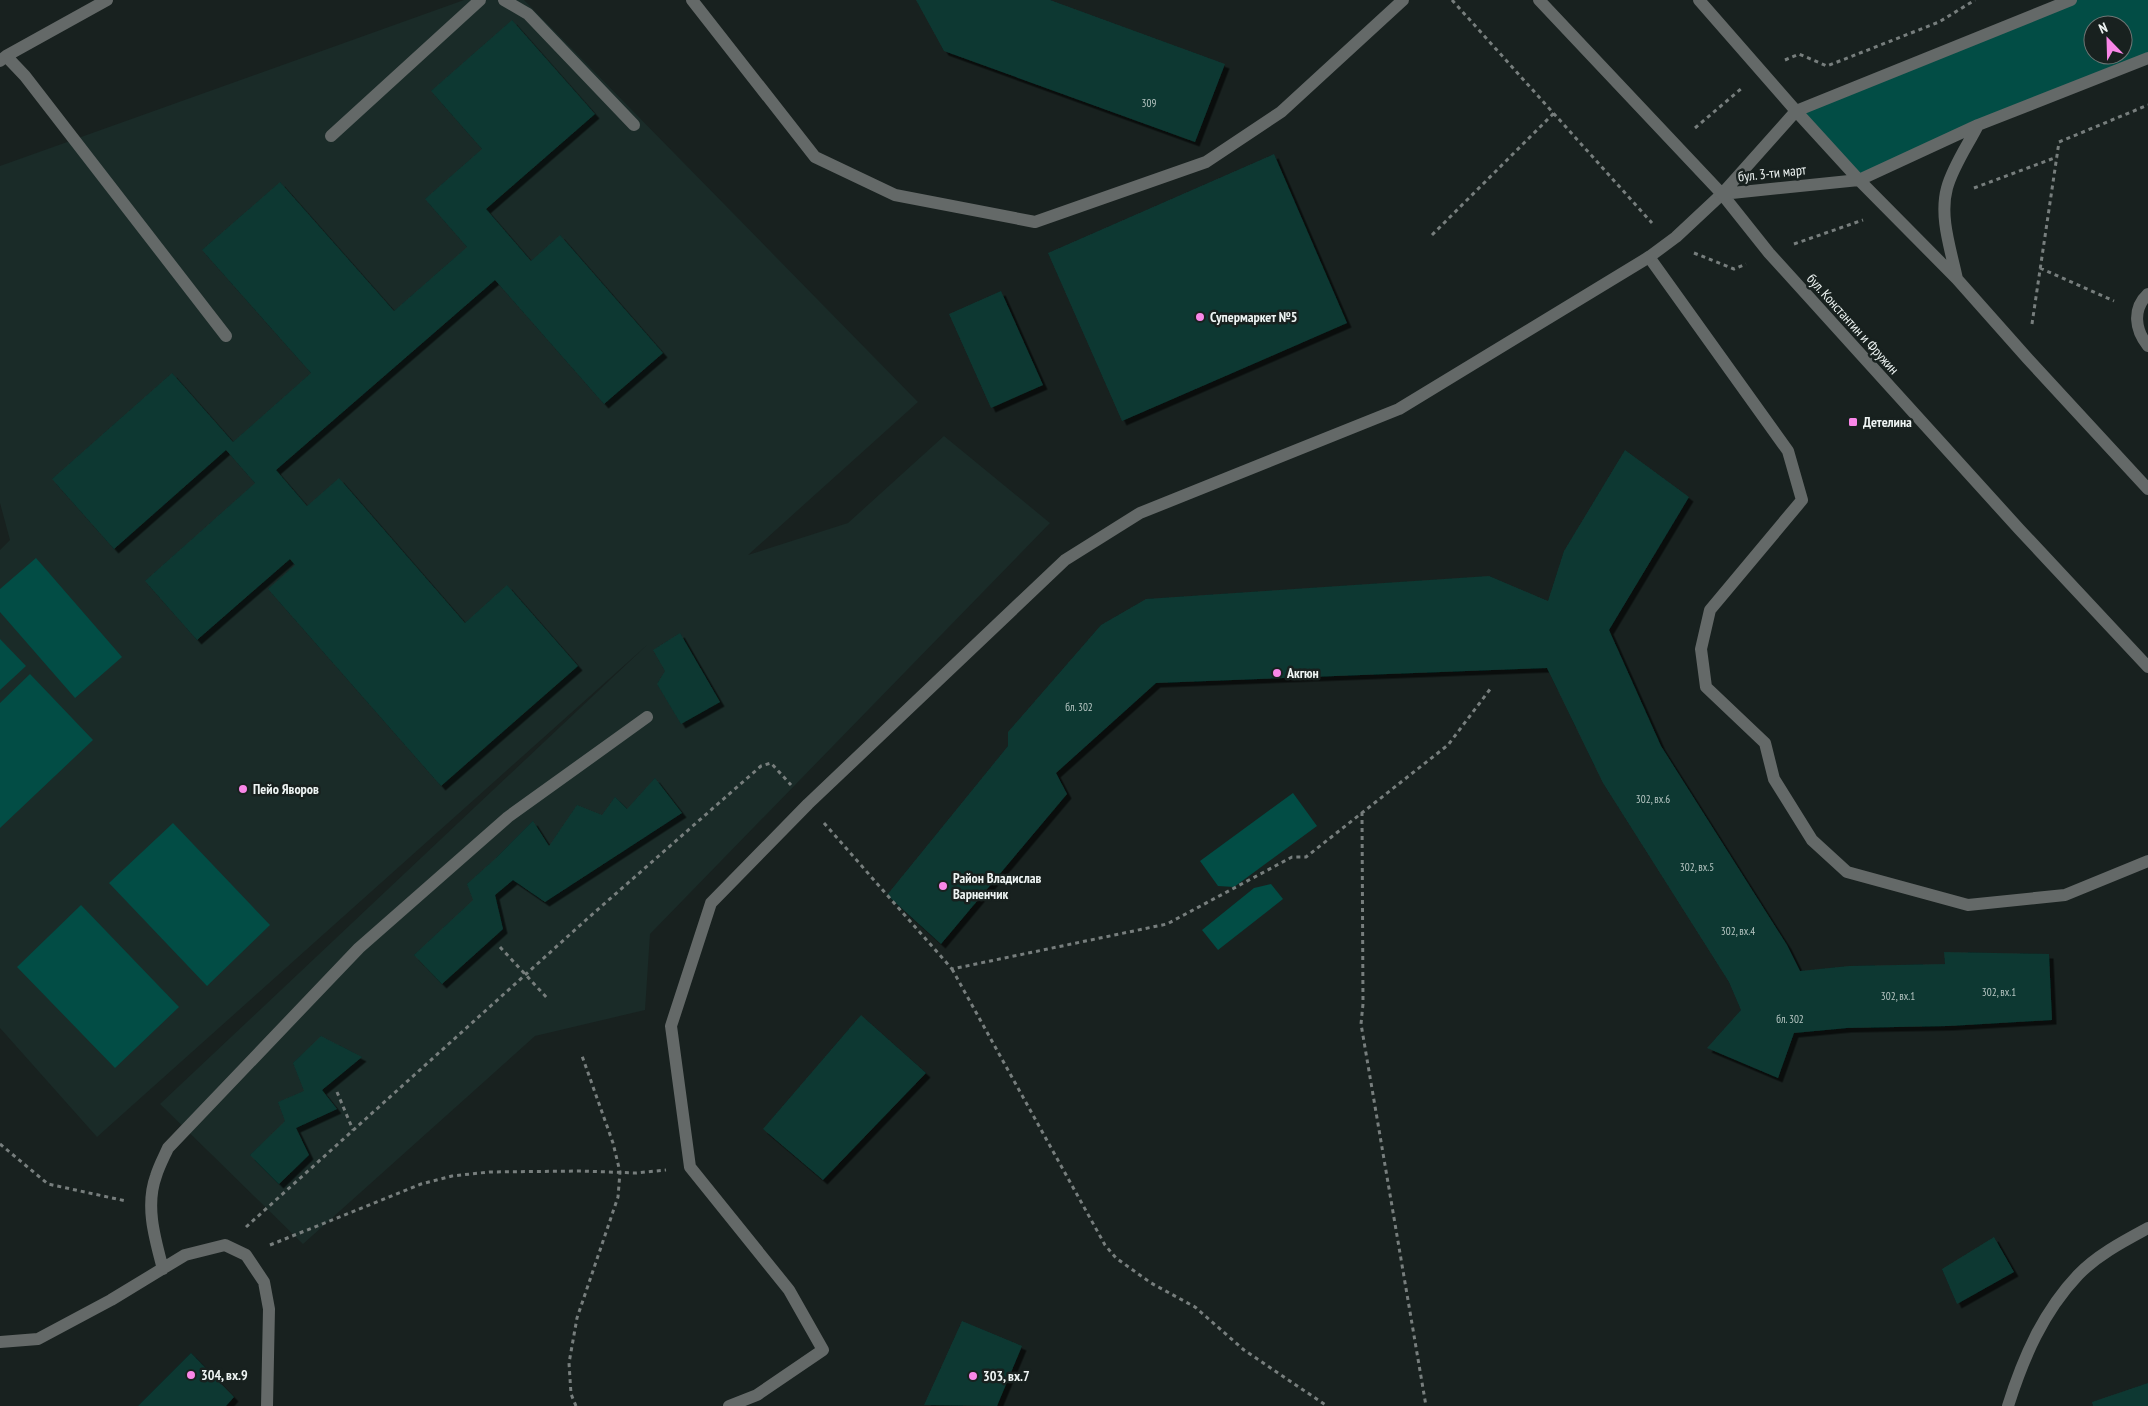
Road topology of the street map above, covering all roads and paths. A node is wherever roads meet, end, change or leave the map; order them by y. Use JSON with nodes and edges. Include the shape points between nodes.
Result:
{"nodes":[{"id":1,"x":107,"y":0,"type":"edge"},
{"id":2,"x":480,"y":0,"type":"edge"},
{"id":3,"x":504,"y":0,"type":"edge"},
{"id":4,"x":692,"y":0,"type":"edge"},
{"id":5,"x":1403,"y":0,"type":"edge"},
{"id":6,"x":1538,"y":0,"type":"edge"},
{"id":7,"x":1699,"y":0,"type":"edge"},
{"id":8,"x":1975,"y":0,"type":"edge"},
{"id":9,"x":2071,"y":0,"type":"edge"},
{"id":10,"x":2148,"y":58,"type":"edge"},
{"id":11,"x":3,"y":59,"type":"edge"},
{"id":12,"x":1762,"y":71,"type":"junction"},
{"id":13,"x":2148,"y":105,"type":"edge"},
{"id":14,"x":1796,"y":111,"type":"junction"},
{"id":15,"x":1554,"y":113,"type":"dead end"},
{"id":16,"x":634,"y":125,"type":"dead end"},
{"id":17,"x":1978,"y":125,"type":"junction"},
{"id":18,"x":331,"y":136,"type":"dead end"},
{"id":19,"x":1676,"y":144,"type":"junction"},
{"id":20,"x":1859,"y":180,"type":"junction"},
{"id":21,"x":1722,"y":194,"type":"junction"},
{"id":22,"x":1432,"y":235,"type":"dead end"},
{"id":23,"x":1649,"y":257,"type":"junction"},
{"id":24,"x":2040,"y":268,"type":"junction"},
{"id":25,"x":1957,"y":279,"type":"junction"},
{"id":26,"x":2148,"y":294,"type":"edge"},
{"id":27,"x":2138,"y":311,"type":"junction"},
{"id":28,"x":226,"y":336,"type":"dead end"},
{"id":29,"x":2148,"y":346,"type":"edge"},
{"id":30,"x":2028,"y":360,"type":"junction"},
{"id":31,"x":2148,"y":489,"type":"edge"},
{"id":32,"x":2148,"y":667,"type":"edge"},
{"id":33,"x":1491,"y":688,"type":"dead end"},
{"id":34,"x":647,"y":717,"type":"dead end"},
{"id":35,"x":808,"y":804,"type":"junction"},
{"id":36,"x":1362,"y":812,"type":"junction"},
{"id":37,"x":2148,"y":861,"type":"edge"},
{"id":38,"x":500,"y":947,"type":"dead end"},
{"id":39,"x":952,"y":970,"type":"junction"},
{"id":40,"x":525,"y":974,"type":"junction"},
{"id":41,"x":548,"y":999,"type":"dead end"},
{"id":42,"x":581,"y":1053,"type":"dead end"},
{"id":43,"x":337,"y":1092,"type":"dead end"},
{"id":44,"x":353,"y":1130,"type":"junction"},
{"id":45,"x":0,"y":1144,"type":"edge"},
{"id":46,"x":690,"y":1167,"type":"junction"},
{"id":47,"x":620,"y":1172,"type":"junction"},
{"id":48,"x":151,"y":1206,"type":"junction"},
{"id":49,"x":2148,"y":1228,"type":"edge"},
{"id":50,"x":225,"y":1246,"type":"junction"},
{"id":51,"x":246,"y":1255,"type":"junction"},
{"id":52,"x":163,"y":1268,"type":"junction"},
{"id":53,"x":0,"y":1342,"type":"edge"},
{"id":54,"x":267,"y":1406,"type":"edge"},
{"id":55,"x":576,"y":1406,"type":"edge"},
{"id":56,"x":729,"y":1406,"type":"edge"},
{"id":57,"x":1327,"y":1406,"type":"edge"},
{"id":58,"x":1426,"y":1406,"type":"edge"},
{"id":59,"x":2008,"y":1406,"type":"edge"}],
"edges":[{"from":1,"to":11,"type":"street"},
{"from":2,"to":18,"type":"street"},
{"from":3,"to":16,"type":"street","via":[[528,14]]},
{"from":4,"to":5,"type":"street","via":[[815,158],[895,195],[1036,222],[1206,162],[1281,112]]},
{"from":6,"to":19,"type":"street","name":"бул. Константин и Фружин"},
{"from":7,"to":12,"type":"street"},
{"from":8,"to":12,"type":"path","via":[[1939,22],[1828,66],[1799,54]]},
{"from":9,"to":14,"type":"street","name":"бул. 3-ти март"},
{"from":10,"to":17,"type":"street","name":"бул. 3-ти март"},
{"from":11,"to":28,"type":"street","via":[[26,76]]},
{"from":12,"to":14,"type":"street"},
{"from":12,"to":19,"type":"path"},
{"from":13,"to":24,"type":"path","via":[[2059,142]]},
{"from":14,"to":20,"type":"street"},
{"from":14,"to":21,"type":"street","name":"бул. 3-ти март"},
{"from":15,"to":22,"type":"path"},
{"from":17,"to":20,"type":"street","name":"бул. 3-ти март"},
{"from":17,"to":25,"type":"street","via":[[1947,187],[1944,209]]},
{"from":19,"to":21,"type":"street","name":"бул. Константин и Фружин"},
{"from":20,"to":21,"type":"street","name":"бул. 3-ти март"},
{"from":20,"to":25,"type":"street"},
{"from":21,"to":23,"type":"street"},
{"from":21,"to":32,"type":"street","name":"бул. Константин и Фружин","via":[[1769,253]]},
{"from":23,"to":35,"type":"street","via":[[1399,409],[1140,513],[1065,560]]},
{"from":23,"to":37,"type":"street","via":[[1788,451],[1802,500],[1710,610],[1701,649],[1706,687],[1765,743],[1774,779],[1812,840],[1847,872],[1968,904],[2065,895]]},
{"from":24,"to":27,"type":"path"},
{"from":24,"to":30,"type":"path"},
{"from":25,"to":30,"type":"street"},
{"from":26,"to":27,"type":"street"},
{"from":27,"to":29,"type":"street","via":[[2138,330]]},
{"from":30,"to":31,"type":"street"},
{"from":33,"to":36,"type":"path","via":[[1448,745]]},
{"from":34,"to":48,"type":"street","via":[[508,817],[359,948],[168,1148],[155,1177]]},
{"from":35,"to":39,"type":"path"},
{"from":35,"to":40,"type":"path","via":[[771,763],[761,766]]},
{"from":35,"to":46,"type":"street","via":[[711,903],[671,1026]]},
{"from":36,"to":39,"type":"path","via":[[1306,856],[1292,857],[1167,924]]},
{"from":36,"to":58,"type":"path","via":[[1361,1024]]},
{"from":38,"to":40,"type":"path"},
{"from":39,"to":57,"type":"path","via":[[1116,1258],[1151,1283],[1195,1307],[1244,1350]]},
{"from":40,"to":41,"type":"path"},
{"from":40,"to":44,"type":"path"},
{"from":42,"to":47,"type":"path"},
{"from":43,"to":44,"type":"path"},
{"from":44,"to":50,"type":"path"},
{"from":45,"to":48,"type":"path","via":[[48,1184]]},
{"from":46,"to":47,"type":"path"},
{"from":46,"to":56,"type":"street","via":[[789,1290],[824,1350],[757,1396]]},
{"from":47,"to":51,"type":"path","via":[[498,1172],[452,1176],[421,1184]]},
{"from":47,"to":55,"type":"path","via":[[618,1197],[576,1318],[569,1363],[571,1394]]},
{"from":48,"to":52,"type":"street"},
{"from":49,"to":59,"type":"street","via":[[2118,1244],[2079,1274],[2052,1307],[2030,1345]]},
{"from":50,"to":51,"type":"street"},
{"from":50,"to":52,"type":"street","via":[[185,1255]]},
{"from":51,"to":54,"type":"street","via":[[264,1282],[268,1309]]},
{"from":52,"to":53,"type":"street","via":[[38,1339]]}]}
